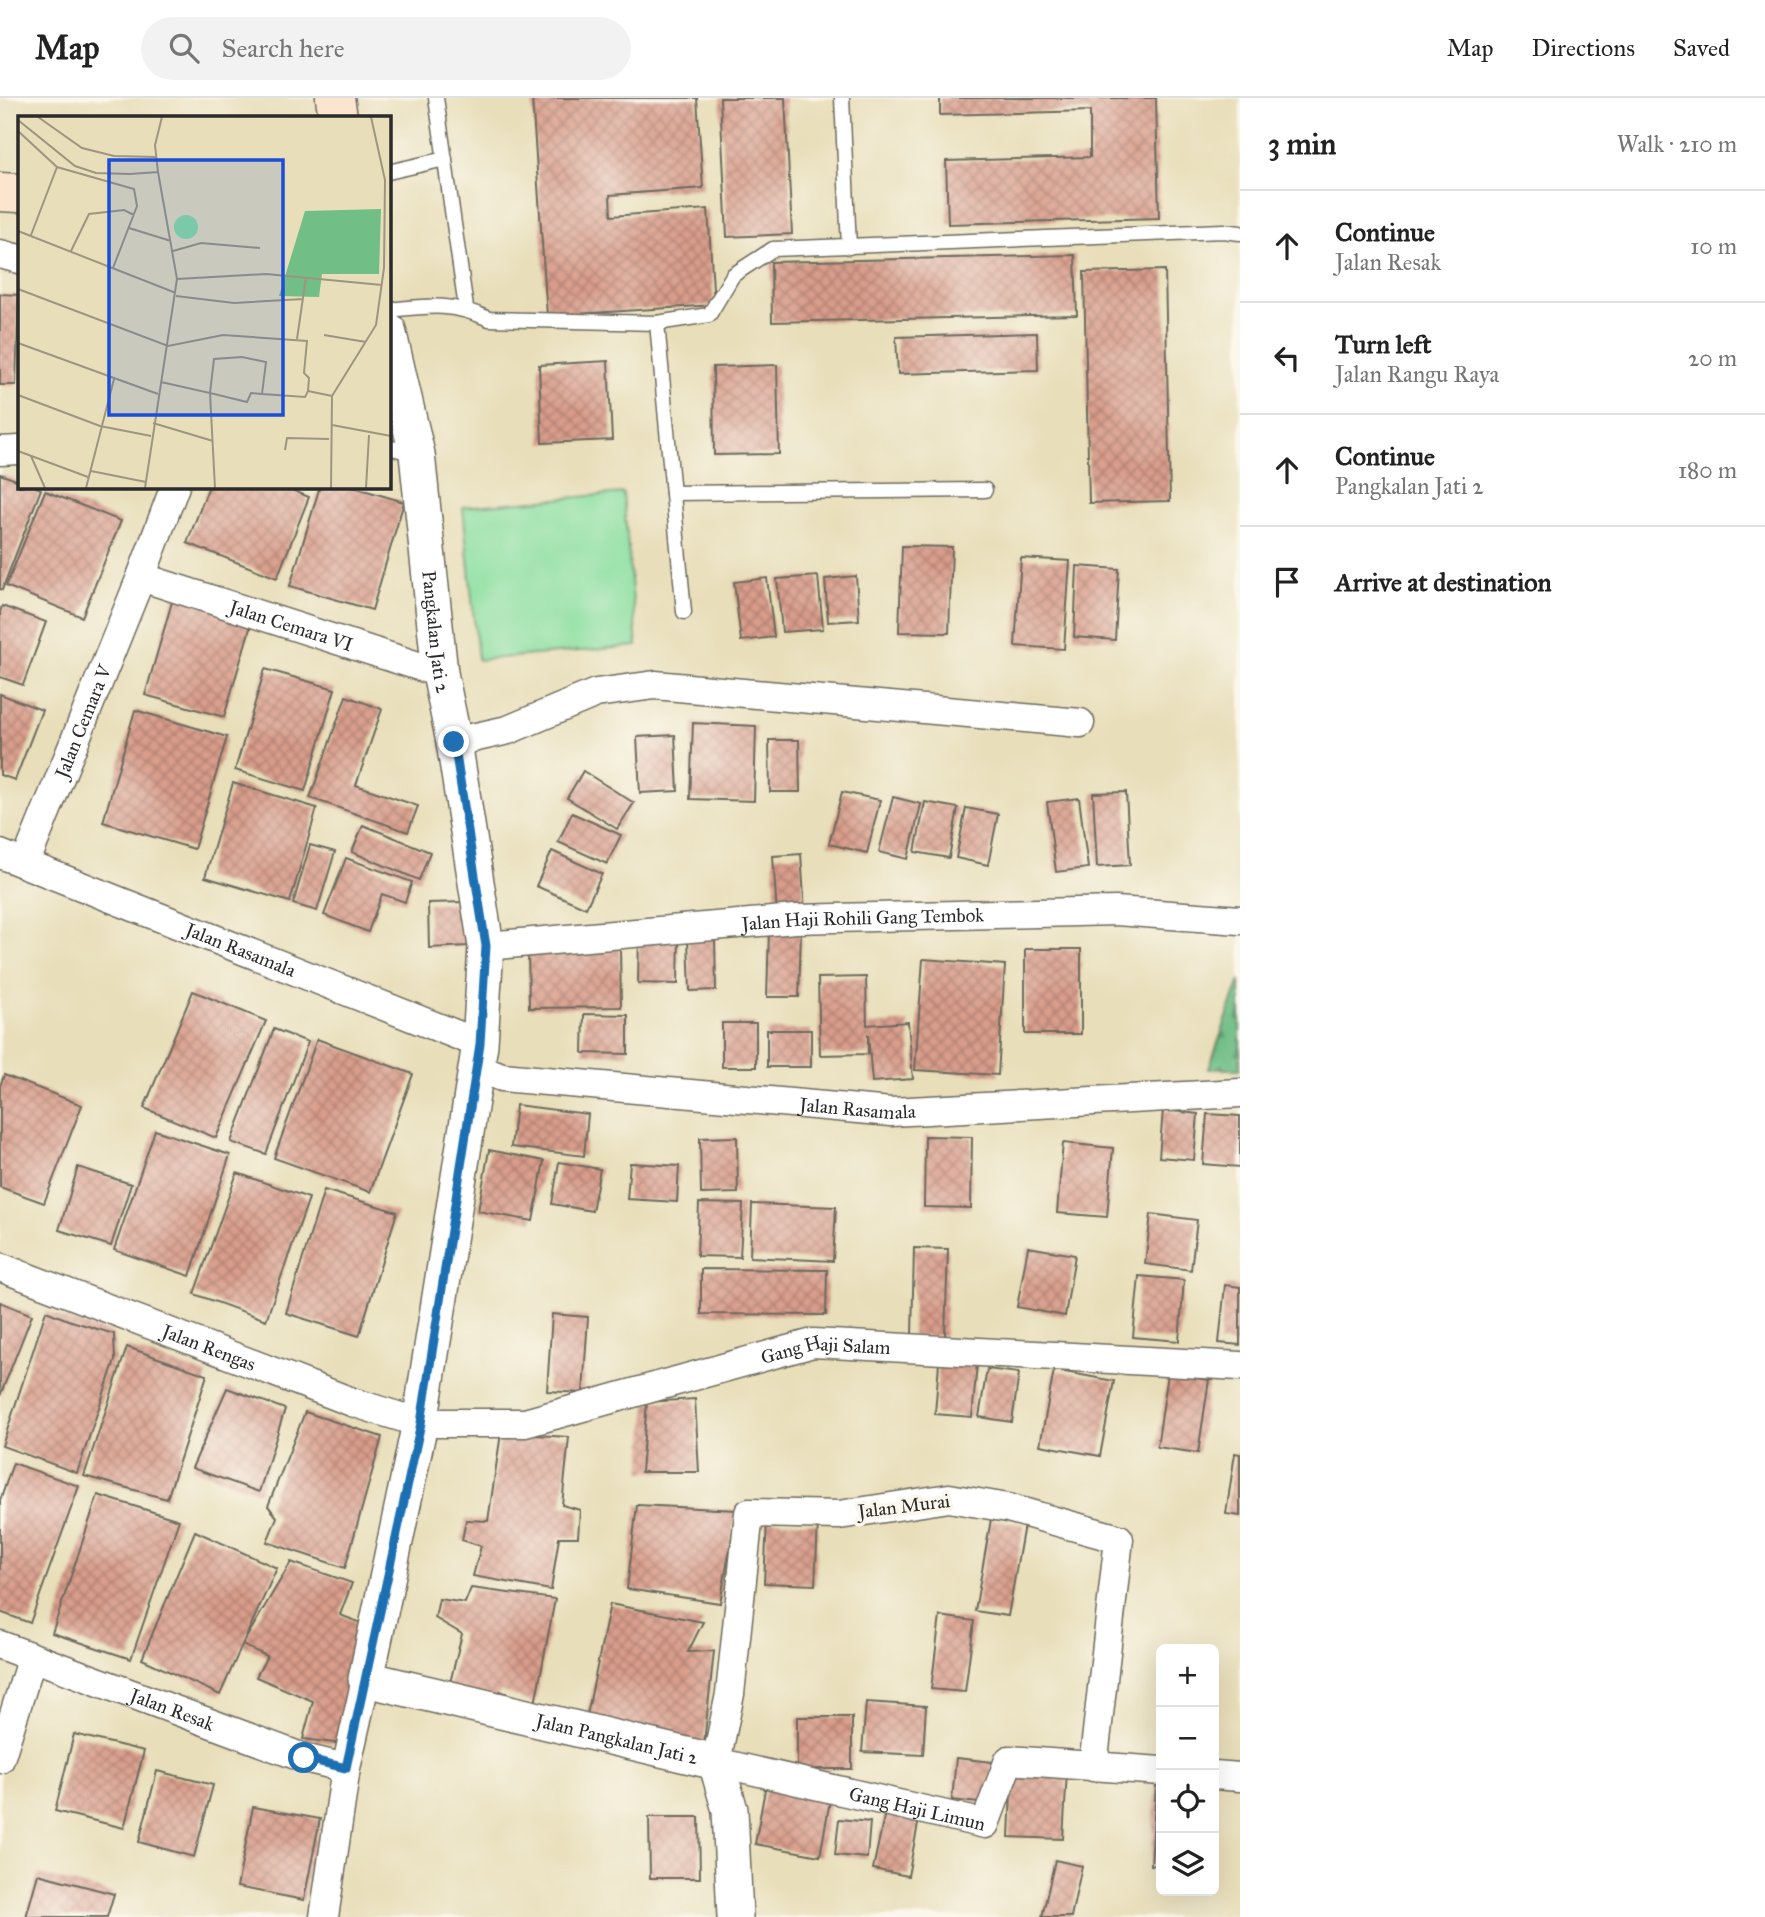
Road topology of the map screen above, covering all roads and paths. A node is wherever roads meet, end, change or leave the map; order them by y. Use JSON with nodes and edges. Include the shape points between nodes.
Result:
{"nodes":[{"id":1,"x":335,"y":98,"type":"edge"},
{"id":2,"x":436,"y":98,"type":"edge"},
{"id":3,"x":842,"y":98,"type":"edge"},
{"id":4,"x":338,"y":116,"type":"edge"},
{"id":5,"x":445,"y":159,"type":"junction"},
{"id":6,"x":390,"y":172,"type":"edge"},
{"id":7,"x":0,"y":192,"type":"edge"},
{"id":8,"x":18,"y":193,"type":"edge"},
{"id":9,"x":1240,"y":233,"type":"edge"},
{"id":10,"x":849,"y":247,"type":"junction"},
{"id":11,"x":0,"y":254,"type":"edge"},
{"id":12,"x":18,"y":259,"type":"edge"},
{"id":13,"x":466,"y":308,"type":"junction"},
{"id":14,"x":390,"y":310,"type":"edge"},
{"id":15,"x":657,"y":323,"type":"junction"},
{"id":16,"x":390,"y":346,"type":"edge"},
{"id":17,"x":0,"y":450,"type":"edge"},
{"id":18,"x":18,"y":450,"type":"edge"},
{"id":19,"x":403,"y":451,"type":"edge"},
{"id":20,"x":173,"y":488,"type":"edge"},
{"id":21,"x":985,"y":490,"type":"dead end"},
{"id":22,"x":673,"y":493,"type":"junction"},
{"id":23,"x":141,"y":577,"type":"junction"},
{"id":24,"x":684,"y":611,"type":"dead end"},
{"id":25,"x":440,"y":673,"type":"junction"},
{"id":26,"x":1080,"y":723,"type":"dead end"},
{"id":27,"x":454,"y":742,"type":"junction"},
{"id":28,"x":13,"y":859,"type":"edge"},
{"id":29,"x":1240,"y":920,"type":"edge"},
{"id":30,"x":486,"y":946,"type":"junction"},
{"id":31,"x":478,"y":1056,"type":"junction"},
{"id":32,"x":1240,"y":1093,"type":"edge"},
{"id":33,"x":0,"y":1267,"type":"edge"},
{"id":34,"x":1240,"y":1366,"type":"edge"},
{"id":35,"x":421,"y":1423,"type":"junction"},
{"id":36,"x":0,"y":1645,"type":"edge"},
{"id":37,"x":32,"y":1657,"type":"junction"},
{"id":38,"x":366,"y":1679,"type":"junction"},
{"id":39,"x":0,"y":1759,"type":"edge"},
{"id":40,"x":716,"y":1762,"type":"junction"},
{"id":41,"x":1093,"y":1766,"type":"junction"},
{"id":42,"x":346,"y":1768,"type":"junction"},
{"id":43,"x":1156,"y":1771,"type":"edge"},
{"id":44,"x":1219,"y":1775,"type":"edge"},
{"id":45,"x":1240,"y":1777,"type":"edge"},
{"id":46,"x":324,"y":1917,"type":"edge"},
{"id":47,"x":735,"y":1917,"type":"edge"}],
"edges":[{"from":1,"to":4,"type":"main road"},
{"from":2,"to":5,"type":"lane"},
{"from":3,"to":10,"type":"lane"},
{"from":5,"to":6,"type":"lane"},
{"from":5,"to":13,"type":"lane"},
{"from":7,"to":8,"type":"main road"},
{"from":9,"to":10,"type":"lane"},
{"from":10,"to":15,"type":"lane","via":[[773,250],[733,275],[709,315]]},
{"from":11,"to":12,"type":"street"},
{"from":13,"to":14,"type":"lane"},
{"from":13,"to":15,"type":"lane","via":[[489,319]]},
{"from":15,"to":22,"type":"lane"},
{"from":16,"to":19,"type":"street","name":"Pangkalan Jati 2"},
{"from":17,"to":18,"type":"street"},
{"from":19,"to":25,"type":"street","name":"Pangkalan Jati 2"},
{"from":20,"to":23,"type":"street","name":"Jalan Cemara V"},
{"from":21,"to":22,"type":"lane"},
{"from":22,"to":24,"type":"lane"},
{"from":23,"to":25,"type":"street","name":"Jalan Cemara VI"},
{"from":23,"to":28,"type":"street","name":"Jalan Cemara V"},
{"from":25,"to":27,"type":"street","name":"Pangkalan Jati 2"},
{"from":26,"to":27,"type":"street","via":[[655,685],[596,693],[508,730]]},
{"from":27,"to":30,"type":"street","name":"Pangkalan Jati 2"},
{"from":28,"to":31,"type":"street","name":"Jalan Rasamala"},
{"from":29,"to":30,"type":"street","name":"Jalan Haji Rohili Gang Tembok","via":[[1116,911],[795,919]]},
{"from":30,"to":31,"type":"street","name":"Pangkalan Jati 2"},
{"from":31,"to":32,"type":"street","name":"Jalan Rasamala","via":[[502,1077],[891,1112]]},
{"from":31,"to":35,"type":"street","name":"Pangkalan Jati 2"},
{"from":33,"to":35,"type":"street","name":"Jalan Rengas","via":[[352,1402]]},
{"from":34,"to":35,"type":"street","name":"Gang Haji Salam","via":[[813,1343],[525,1423]]},
{"from":35,"to":38,"type":"street","name":"Pangkalan Jati 2"},
{"from":36,"to":37,"type":"street","name":"Jalan Resak"},
{"from":37,"to":39,"type":"street"},
{"from":37,"to":42,"type":"street","name":"Jalan Resak","via":[[304,1758]]},
{"from":38,"to":40,"type":"street","name":"Jalan Pangkalan Jati 2"},
{"from":38,"to":42,"type":"street"},
{"from":40,"to":41,"type":"street","name":"Gang Haji Limun","via":[[985,1824],[1009,1760]]},
{"from":40,"to":41,"type":"street","name":"Jalan Murai","via":[[730,1694],[749,1513],[839,1515],[949,1498],[1008,1508],[1119,1539]]},
{"from":40,"to":47,"type":"street","name":"Jalan Pangkalan Jati 2","via":[[730,1810]]},
{"from":41,"to":43,"type":"street","name":"Gang Haji Limun"},
{"from":42,"to":46,"type":"street"},
{"from":44,"to":45,"type":"street"}]}
